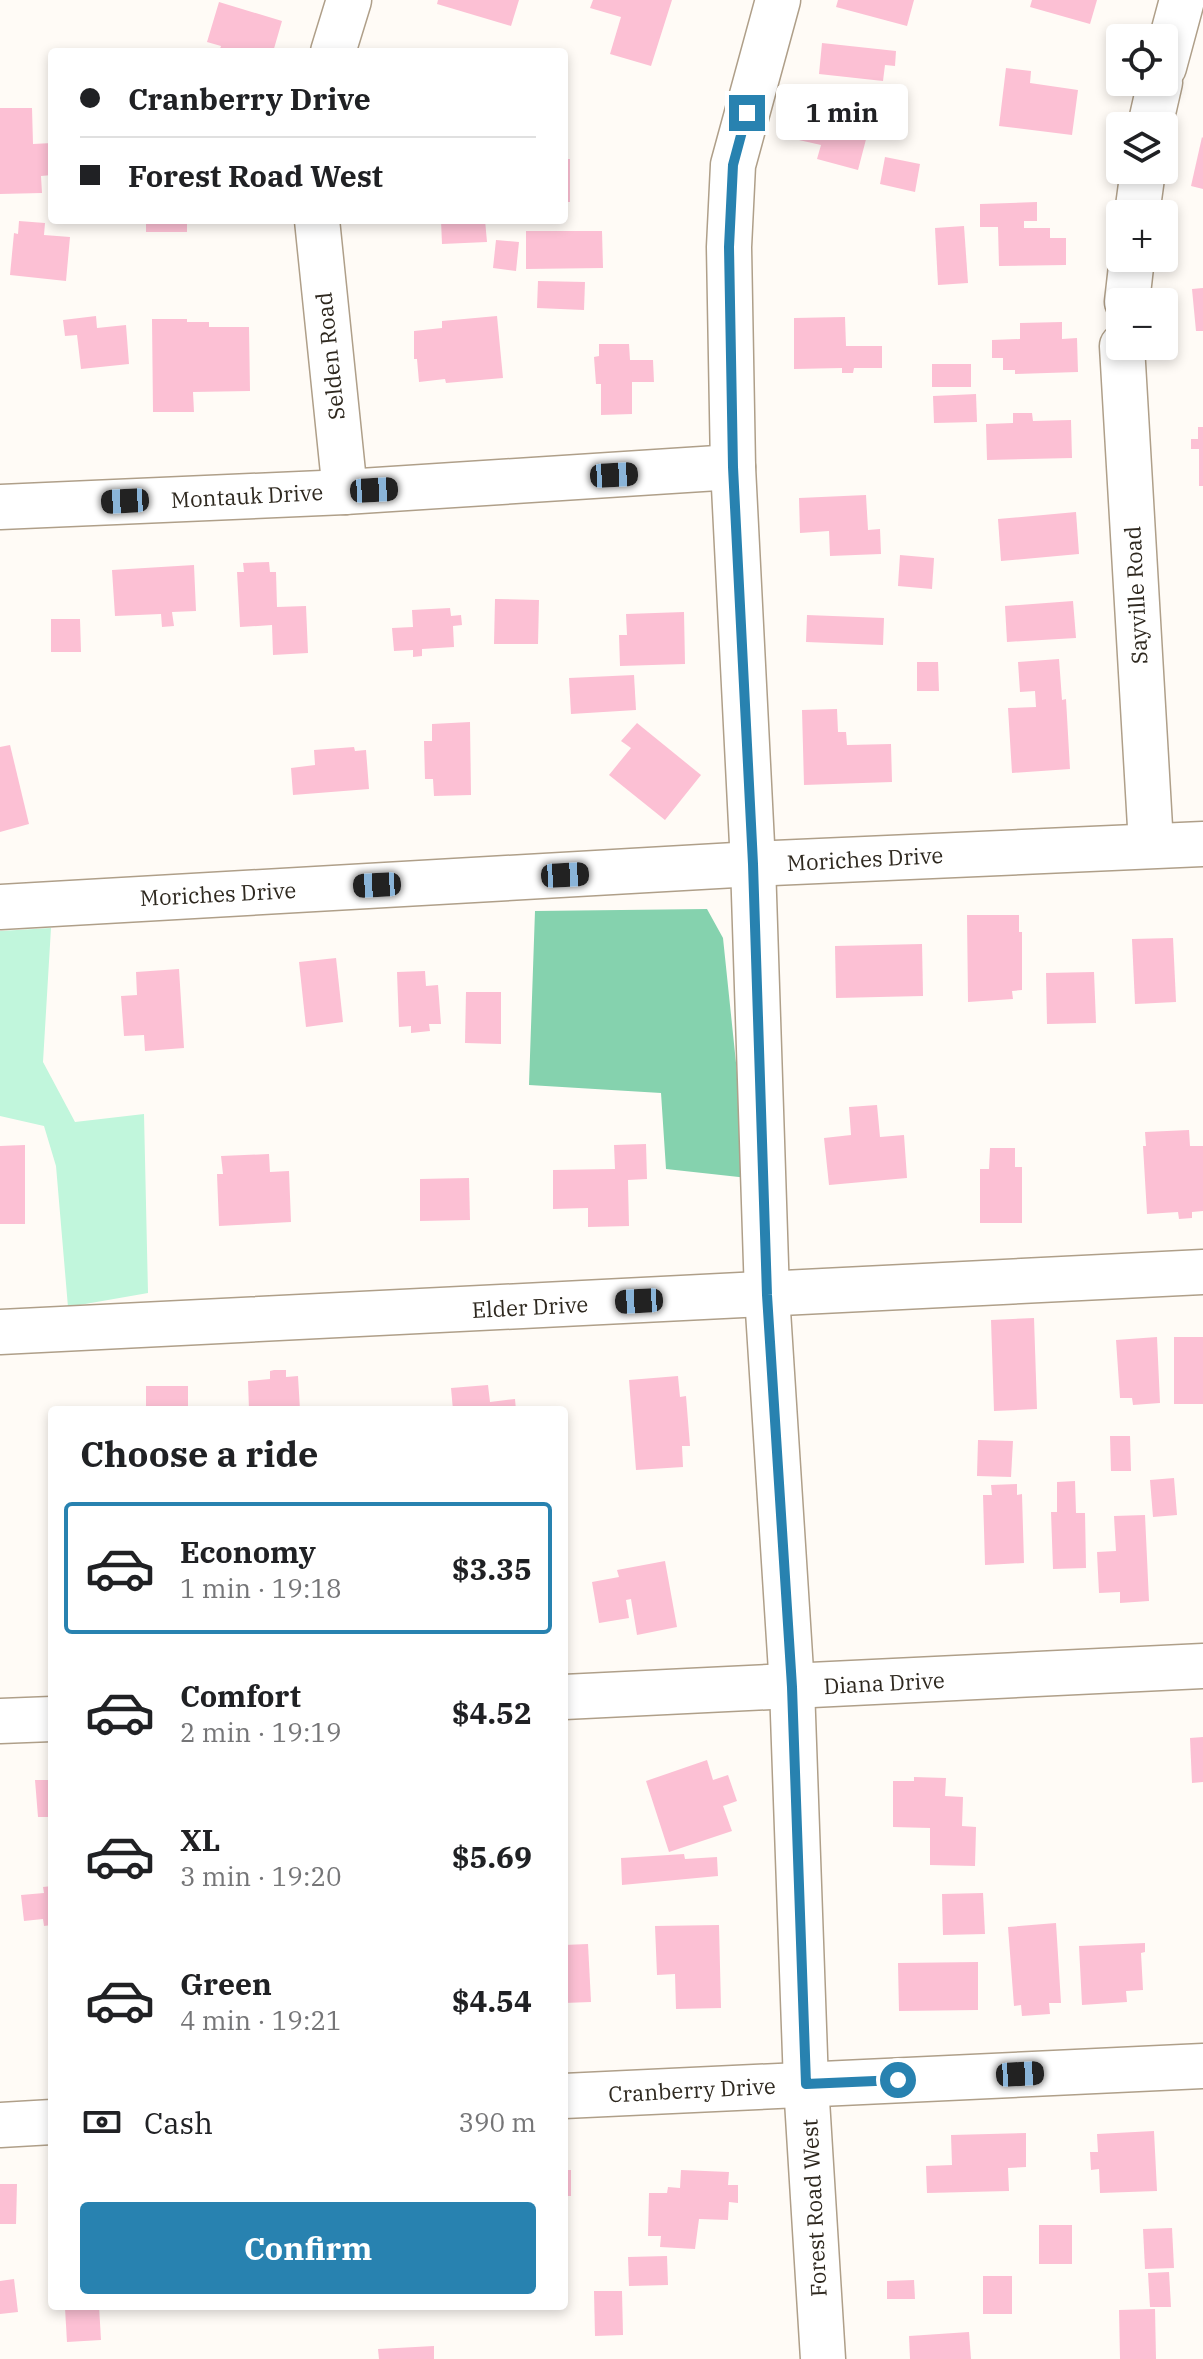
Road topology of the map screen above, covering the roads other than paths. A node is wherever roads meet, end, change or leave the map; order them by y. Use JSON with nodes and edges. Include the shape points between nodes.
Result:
{"nodes":[{"id":1,"x":349,"y":0,"type":"edge"},
{"id":2,"x":778,"y":0,"type":"edge"},
{"id":3,"x":1182,"y":0,"type":"edge"},
{"id":4,"x":1176,"y":24,"type":"edge"},
{"id":5,"x":334,"y":48,"type":"edge"},
{"id":6,"x":317,"y":224,"type":"edge"},
{"id":7,"x":1123,"y":360,"type":"edge"},
{"id":8,"x":733,"y":467,"type":"junction"},
{"id":9,"x":345,"y":492,"type":"junction"},
{"id":10,"x":0,"y":507,"type":"edge"},
{"id":11,"x":1151,"y":844,"type":"junction"},
{"id":12,"x":1203,"y":844,"type":"edge"},
{"id":13,"x":753,"y":864,"type":"junction"},
{"id":14,"x":0,"y":907,"type":"edge"},
{"id":15,"x":1203,"y":1272,"type":"edge"},
{"id":16,"x":767,"y":1295,"type":"junction"},
{"id":17,"x":0,"y":1332,"type":"edge"},
{"id":18,"x":1203,"y":1666,"type":"edge"},
{"id":19,"x":792,"y":1687,"type":"junction"},
{"id":20,"x":568,"y":1697,"type":"edge"},
{"id":21,"x":48,"y":1719,"type":"edge"},
{"id":22,"x":0,"y":1721,"type":"edge"},
{"id":23,"x":1203,"y":2066,"type":"edge"},
{"id":24,"x":806,"y":2084,"type":"junction"},
{"id":25,"x":568,"y":2096,"type":"edge"},
{"id":26,"x":48,"y":2122,"type":"edge"},
{"id":27,"x":0,"y":2125,"type":"edge"},
{"id":28,"x":823,"y":2359,"type":"edge"}],
"edges":[{"from":1,"to":5,"type":"street"},
{"from":2,"to":8,"type":"street","name":"Forest Road West","via":[[733,165]]},
{"from":3,"to":4,"type":"street"},
{"from":6,"to":9,"type":"street","name":"Selden Road"},
{"from":7,"to":11,"type":"street","name":"Sayville Road"},
{"from":8,"to":9,"type":"street","name":"Montauk Drive"},
{"from":8,"to":13,"type":"street","name":"Forest Road West"},
{"from":9,"to":10,"type":"street","name":"Montauk Drive"},
{"from":11,"to":12,"type":"street","name":"Moriches Drive"},
{"from":11,"to":13,"type":"street","name":"Moriches Drive"},
{"from":13,"to":14,"type":"street","name":"Moriches Drive"},
{"from":13,"to":16,"type":"street","name":"Forest Road West"},
{"from":15,"to":16,"type":"street","name":"Elder Drive"},
{"from":16,"to":17,"type":"street","name":"Elder Drive"},
{"from":16,"to":19,"type":"street","name":"Forest Road West"},
{"from":18,"to":19,"type":"street","name":"Diana Drive"},
{"from":19,"to":20,"type":"street","name":"Diana Drive"},
{"from":19,"to":24,"type":"street","name":"Forest Road West"},
{"from":21,"to":22,"type":"street"},
{"from":23,"to":24,"type":"street","name":"Cranberry Drive"},
{"from":24,"to":25,"type":"street","name":"Cranberry Drive"},
{"from":24,"to":28,"type":"street","name":"Forest Road West"},
{"from":26,"to":27,"type":"street"}]}
